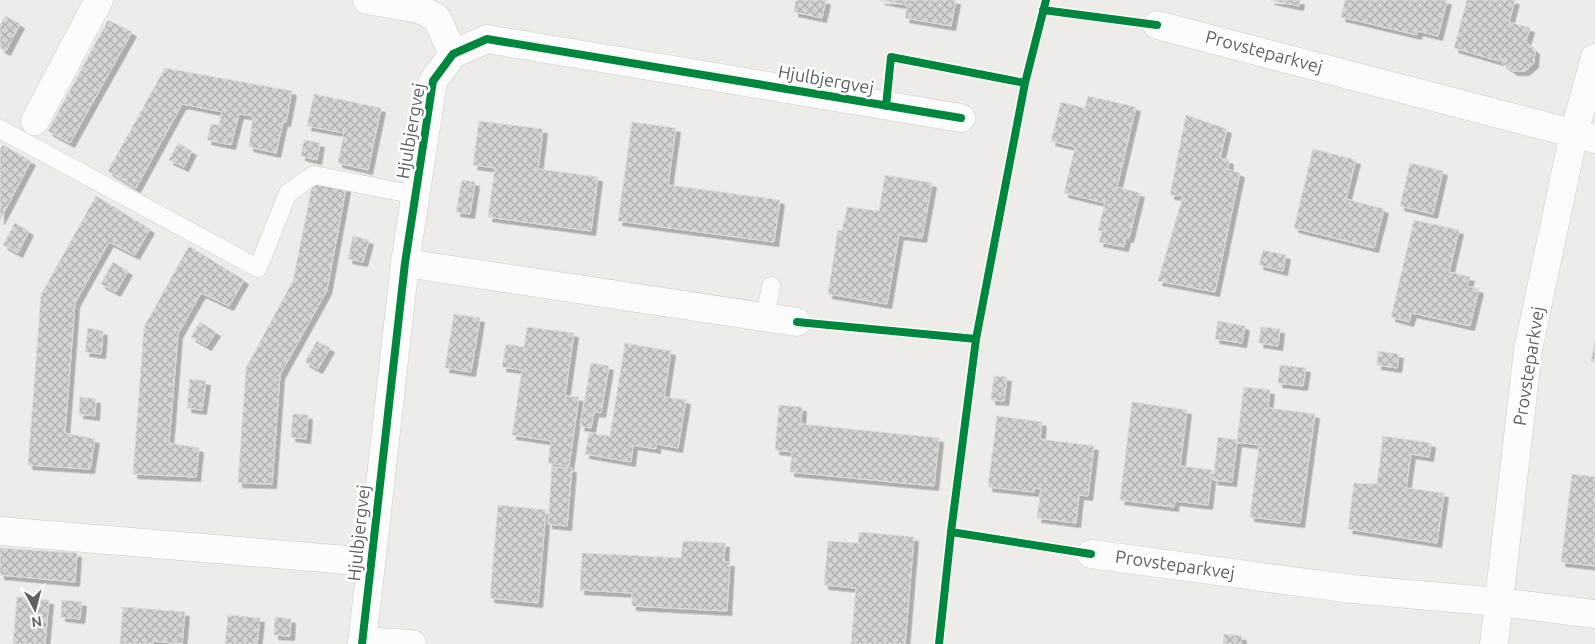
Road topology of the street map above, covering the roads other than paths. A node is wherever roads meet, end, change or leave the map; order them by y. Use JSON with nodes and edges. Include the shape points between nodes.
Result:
{"nodes":[{"id":1,"x":99,"y":0,"type":"edge"},
{"id":2,"x":367,"y":0,"type":"edge"},
{"id":3,"x":1157,"y":25,"type":"dead end"},
{"id":4,"x":453,"y":54,"type":"junction"},
{"id":5,"x":1595,"y":58,"type":"edge"},
{"id":6,"x":961,"y":118,"type":"dead end"},
{"id":7,"x":35,"y":120,"type":"dead end"},
{"id":8,"x":0,"y":129,"type":"edge"},
{"id":9,"x":1585,"y":136,"type":"edge"},
{"id":10,"x":416,"y":196,"type":"junction"},
{"id":11,"x":405,"y":263,"type":"junction"},
{"id":12,"x":771,"y":286,"type":"dead end"},
{"id":13,"x":765,"y":317,"type":"junction"},
{"id":14,"x":797,"y":322,"type":"dead end"},
{"id":15,"x":0,"y":531,"type":"edge"},
{"id":16,"x":1091,"y":554,"type":"dead end"},
{"id":17,"x":371,"y":562,"type":"junction"},
{"id":18,"x":1498,"y":602,"type":"junction"},
{"id":19,"x":1595,"y":614,"type":"edge"},
{"id":20,"x":362,"y":642,"type":"edge"},
{"id":21,"x":412,"y":644,"type":"edge"},
{"id":22,"x":1494,"y":644,"type":"edge"}],
"edges":[{"from":1,"to":7,"type":"street"},
{"from":2,"to":4,"type":"street","via":[[419,9],[437,18]]},
{"from":3,"to":9,"type":"street","name":"Provsteparkvej"},
{"from":4,"to":6,"type":"street","name":"Hjulbjergvej","via":[[487,39]]},
{"from":4,"to":10,"type":"street","name":"Hjulbjergvej","via":[[433,81]]},
{"from":5,"to":9,"type":"street","name":"Provsteparkvej"},
{"from":8,"to":10,"type":"lane","via":[[258,268],[288,193],[314,175]]},
{"from":9,"to":18,"type":"street","name":"Provsteparkvej","via":[[1528,350]]},
{"from":10,"to":11,"type":"street","name":"Hjulbjergvej"},
{"from":11,"to":13,"type":"street"},
{"from":11,"to":17,"type":"street","name":"Hjulbjergvej"},
{"from":12,"to":13,"type":"lane"},
{"from":13,"to":14,"type":"street"},
{"from":15,"to":17,"type":"street","name":"Hjulbjergvej"},
{"from":16,"to":18,"type":"street","name":"Provsteparkvej","via":[[1352,589]]},
{"from":17,"to":20,"type":"street","name":"Hjulbjergvej"},
{"from":18,"to":19,"type":"street","name":"Provsteparkvej"},
{"from":18,"to":22,"type":"street","name":"Provsteparkvej"},
{"from":20,"to":21,"type":"street","name":"Hjulbjergvej"}]}
